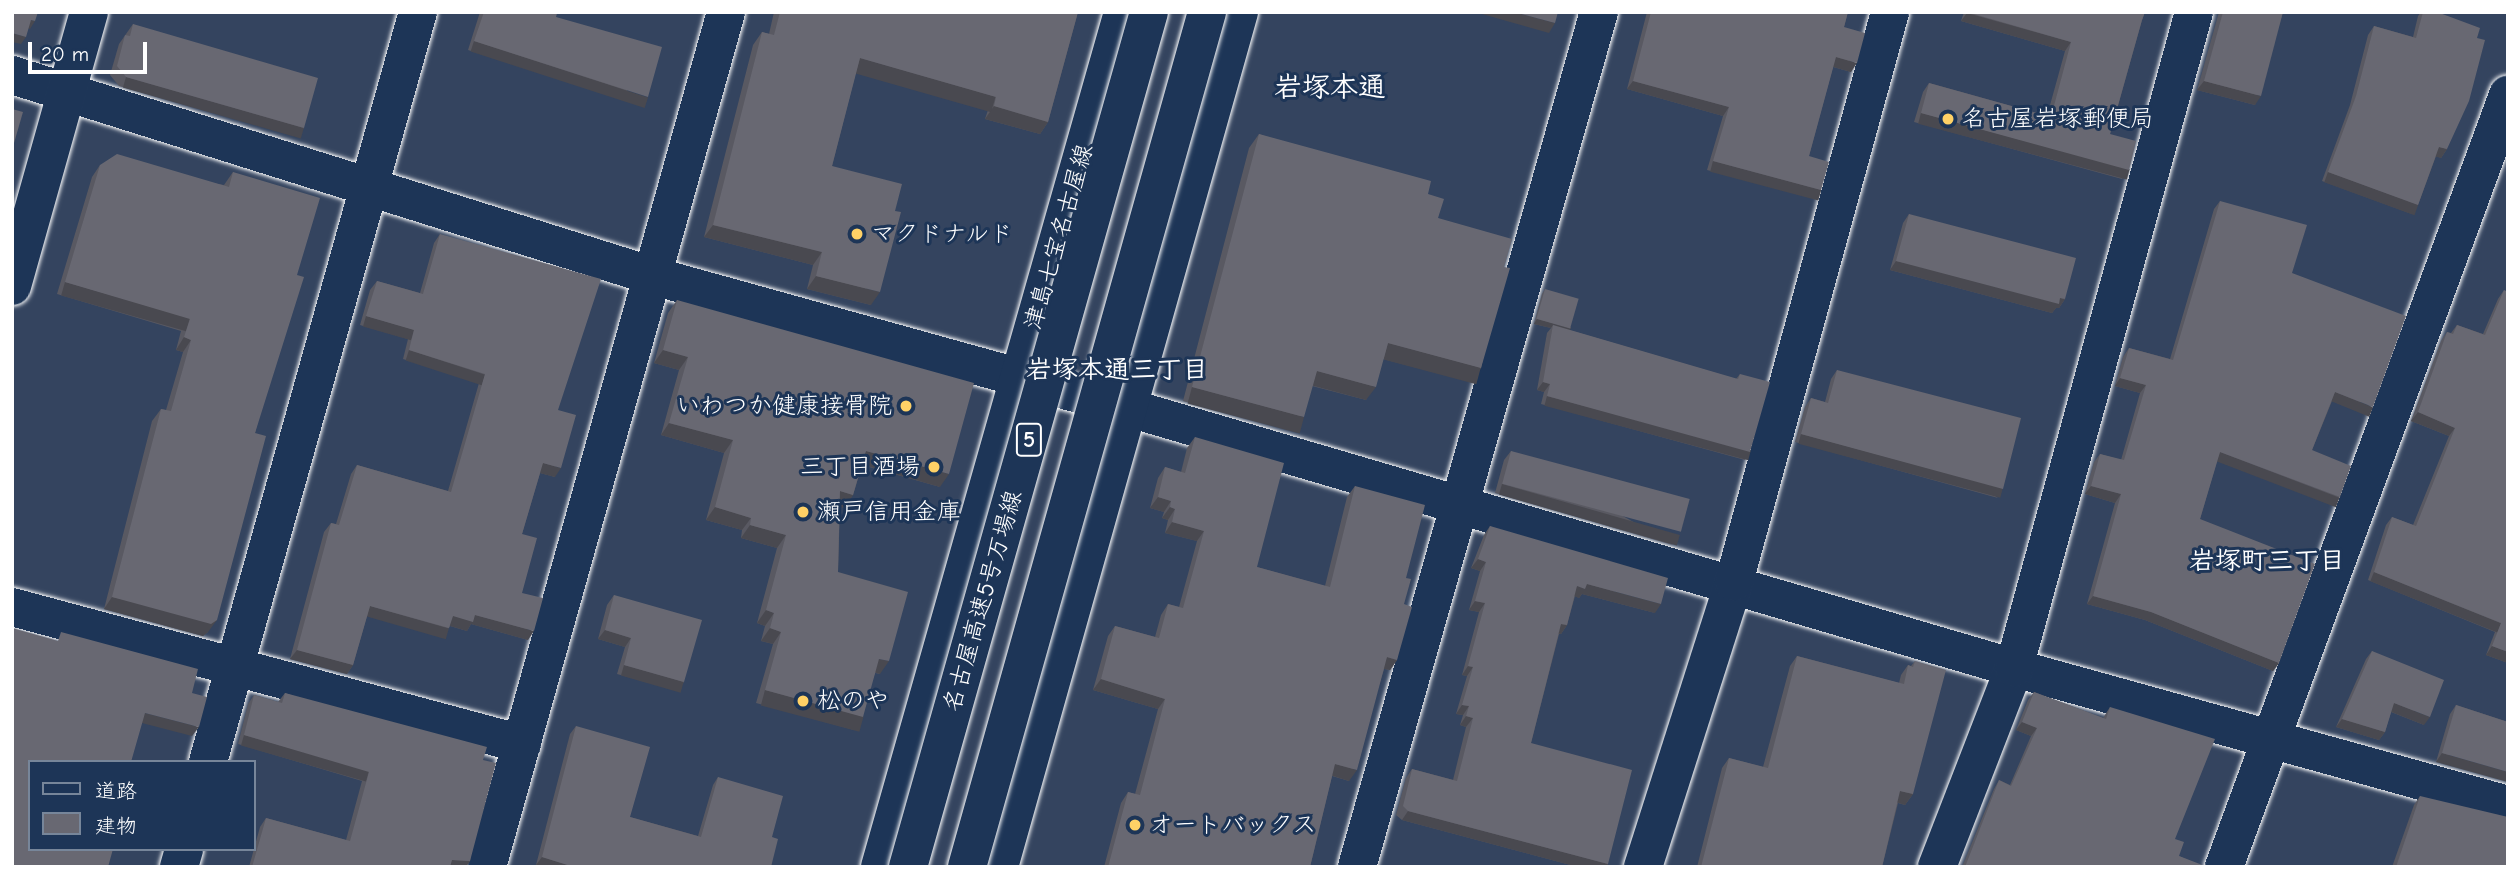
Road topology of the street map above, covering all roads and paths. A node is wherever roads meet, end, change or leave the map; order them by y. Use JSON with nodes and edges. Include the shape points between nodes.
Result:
{"nodes":[{"id":1,"x":89,"y":12,"type":"edge"},
{"id":2,"x":418,"y":12,"type":"edge"},
{"id":3,"x":726,"y":12,"type":"edge"},
{"id":4,"x":1123,"y":12,"type":"edge"},
{"id":5,"x":1149,"y":12,"type":"edge"},
{"id":6,"x":1207,"y":12,"type":"edge"},
{"id":7,"x":1239,"y":12,"type":"edge"},
{"id":8,"x":1599,"y":12,"type":"edge"},
{"id":9,"x":1890,"y":12,"type":"edge"},
{"id":10,"x":2194,"y":12,"type":"edge"},
{"id":11,"x":12,"y":75,"type":"edge"},
{"id":12,"x":67,"y":91,"type":"junction"},
{"id":13,"x":2508,"y":95,"type":"edge"},
{"id":14,"x":370,"y":189,"type":"junction"},
{"id":15,"x":653,"y":276,"type":"junction"},
{"id":16,"x":12,"y":286,"type":"edge"},
{"id":17,"x":1019,"y":377,"type":"junction"},
{"id":18,"x":1129,"y":408,"type":"junction"},
{"id":19,"x":1458,"y":503,"type":"junction"},
{"id":20,"x":1734,"y":582,"type":"junction"},
{"id":21,"x":12,"y":607,"type":"edge"},
{"id":22,"x":235,"y":666,"type":"junction"},
{"id":23,"x":2014,"y":668,"type":"junction"},
{"id":24,"x":2272,"y":737,"type":"junction"},
{"id":25,"x":522,"y":744,"type":"junction"},
{"id":26,"x":209,"y":760,"type":"edge"},
{"id":27,"x":2508,"y":805,"type":"edge"},
{"id":28,"x":487,"y":867,"type":"edge"},
{"id":29,"x":880,"y":867,"type":"edge"},
{"id":30,"x":908,"y":867,"type":"edge"},
{"id":31,"x":967,"y":867,"type":"edge"},
{"id":32,"x":999,"y":867,"type":"edge"},
{"id":33,"x":1357,"y":867,"type":"edge"},
{"id":34,"x":1643,"y":867,"type":"edge"},
{"id":35,"x":1937,"y":867,"type":"edge"},
{"id":36,"x":2224,"y":867,"type":"edge"}],
"edges":[{"from":1,"to":12,"type":"main road"},
{"from":2,"to":14,"type":"main road"},
{"from":3,"to":15,"type":"main road"},
{"from":4,"to":17,"type":"main road","name":"津島七宝名古屋線"},
{"from":5,"to":30,"type":"main road","name":"名古屋高速5号万場線","number":"5","bridge":true},
{"from":6,"to":31,"type":"main road","number":"5","bridge":true},
{"from":7,"to":18,"type":"main road"},
{"from":8,"to":19,"type":"main road"},
{"from":9,"to":20,"type":"main road"},
{"from":10,"to":23,"type":"main road"},
{"from":11,"to":12,"type":"main road"},
{"from":12,"to":14,"type":"main road"},
{"from":12,"to":16,"type":"main road"},
{"from":13,"to":24,"type":"main road"},
{"from":14,"to":15,"type":"main road"},
{"from":14,"to":22,"type":"main road"},
{"from":15,"to":17,"type":"main road"},
{"from":15,"to":25,"type":"main road"},
{"from":17,"to":18,"type":"main road"},
{"from":17,"to":29,"type":"main road","name":"津島七宝名古屋線"},
{"from":18,"to":19,"type":"main road"},
{"from":18,"to":32,"type":"main road"},
{"from":19,"to":20,"type":"main road"},
{"from":19,"to":33,"type":"main road"},
{"from":20,"to":23,"type":"main road"},
{"from":20,"to":34,"type":"main road"},
{"from":21,"to":22,"type":"main road"},
{"from":22,"to":25,"type":"main road"},
{"from":22,"to":26,"type":"main road"},
{"from":23,"to":24,"type":"main road"},
{"from":23,"to":35,"type":"main road"},
{"from":24,"to":27,"type":"main road"},
{"from":24,"to":36,"type":"main road"},
{"from":25,"to":28,"type":"main road"}]}
